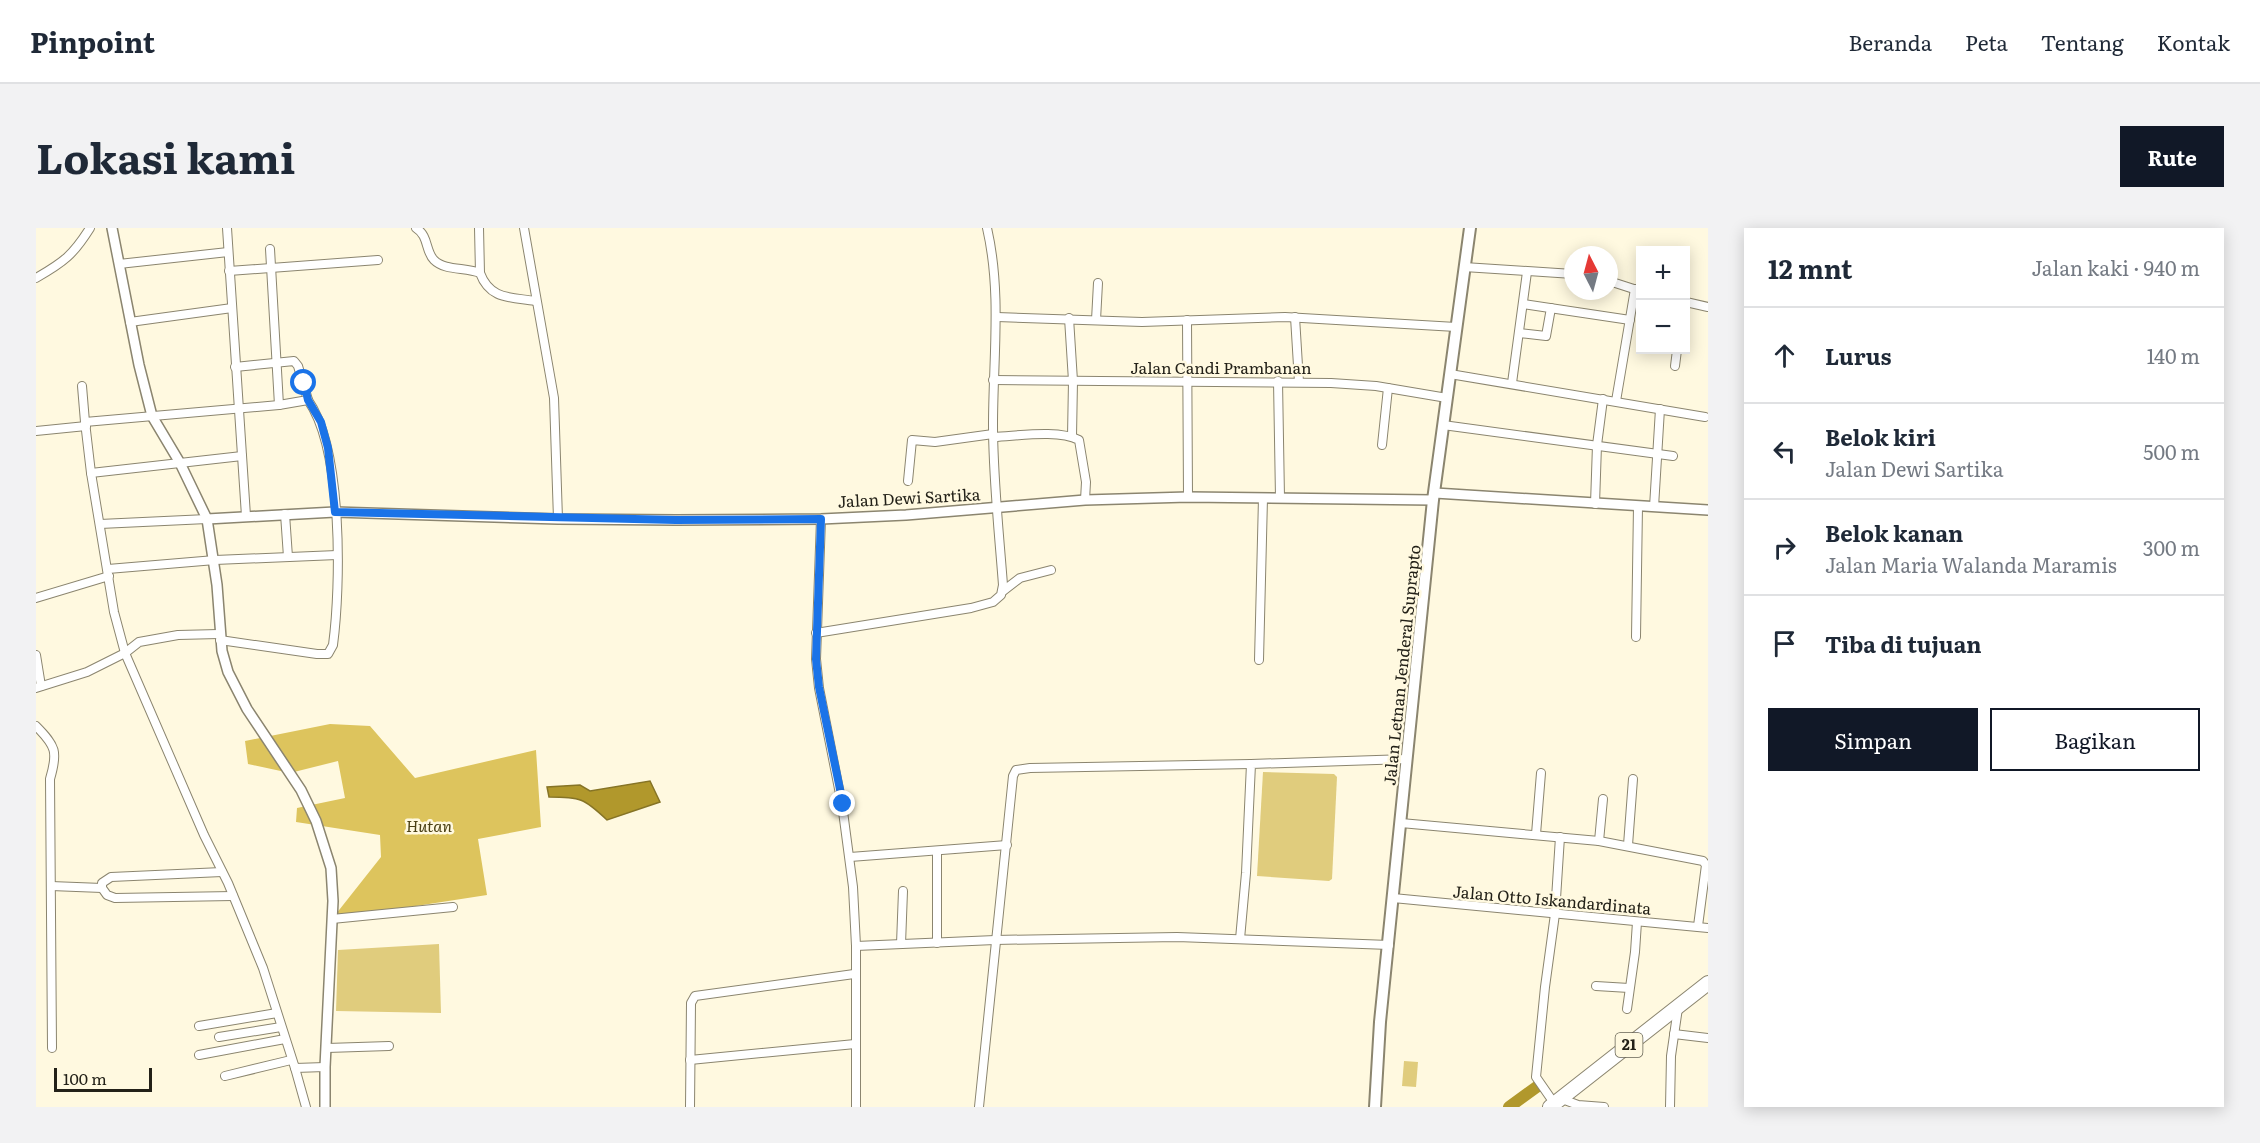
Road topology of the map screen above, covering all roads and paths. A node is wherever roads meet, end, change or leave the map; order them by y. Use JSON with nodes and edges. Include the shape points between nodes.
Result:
{"nodes":[{"id":1,"x":90,"y":228,"type":"edge"},
{"id":2,"x":112,"y":228,"type":"edge"},
{"id":3,"x":226,"y":228,"type":"edge"},
{"id":4,"x":416,"y":228,"type":"edge"},
{"id":5,"x":479,"y":228,"type":"edge"},
{"id":6,"x":524,"y":228,"type":"edge"},
{"id":7,"x":987,"y":228,"type":"edge"},
{"id":8,"x":1470,"y":228,"type":"edge"},
{"id":9,"x":270,"y":249,"type":"dead end"},
{"id":10,"x":228,"y":252,"type":"junction"},
{"id":11,"x":378,"y":261,"type":"dead end"},
{"id":12,"x":119,"y":264,"type":"junction"},
{"id":13,"x":1464,"y":267,"type":"junction"},
{"id":14,"x":271,"y":269,"type":"junction"},
{"id":15,"x":229,"y":271,"type":"junction"},
{"id":16,"x":1527,"y":272,"type":"junction"},
{"id":17,"x":480,"y":273,"type":"junction"},
{"id":18,"x":1564,"y":274,"type":"edge"},
{"id":19,"x":36,"y":278,"type":"edge"},
{"id":20,"x":1098,"y":282,"type":"dead end"},
{"id":21,"x":1618,"y":284,"type":"edge"},
{"id":22,"x":1636,"y":289,"type":"edge"},
{"id":23,"x":1636,"y":298,"type":"edge"},
{"id":24,"x":536,"y":301,"type":"junction"},
{"id":25,"x":1690,"y":303,"type":"edge"},
{"id":26,"x":1523,"y":304,"type":"junction"},
{"id":27,"x":1708,"y":307,"type":"edge"},
{"id":28,"x":231,"y":308,"type":"junction"},
{"id":29,"x":1551,"y":308,"type":"junction"},
{"id":30,"x":997,"y":317,"type":"junction"},
{"id":31,"x":1295,"y":317,"type":"junction"},
{"id":32,"x":1069,"y":318,"type":"junction"},
{"id":33,"x":1096,"y":320,"type":"junction"},
{"id":34,"x":1187,"y":320,"type":"junction"},
{"id":35,"x":1630,"y":320,"type":"junction"},
{"id":36,"x":130,"y":322,"type":"junction"},
{"id":37,"x":1456,"y":327,"type":"junction"},
{"id":38,"x":1519,"y":333,"type":"junction"},
{"id":39,"x":1676,"y":354,"type":"edge"},
{"id":40,"x":275,"y":363,"type":"junction"},
{"id":41,"x":1675,"y":366,"type":"dead end"},
{"id":42,"x":235,"y":367,"type":"junction"},
{"id":43,"x":1456,"y":375,"type":"junction"},
{"id":44,"x":993,"y":380,"type":"junction"},
{"id":45,"x":1073,"y":381,"type":"junction"},
{"id":46,"x":1278,"y":381,"type":"junction"},
{"id":47,"x":1186,"y":382,"type":"junction"},
{"id":48,"x":1299,"y":382,"type":"junction"},
{"id":49,"x":1512,"y":383,"type":"junction"},
{"id":50,"x":82,"y":386,"type":"dead end"},
{"id":51,"x":1388,"y":388,"type":"junction"},
{"id":52,"x":1447,"y":398,"type":"junction"},
{"id":53,"x":1602,"y":399,"type":"junction"},
{"id":54,"x":308,"y":400,"type":"junction"},
{"id":55,"x":1616,"y":401,"type":"junction"},
{"id":56,"x":279,"y":405,"type":"junction"},
{"id":57,"x":238,"y":408,"type":"junction"},
{"id":58,"x":1660,"y":409,"type":"junction"},
{"id":59,"x":152,"y":417,"type":"junction"},
{"id":60,"x":1705,"y":417,"type":"dead end"},
{"id":61,"x":86,"y":424,"type":"junction"},
{"id":62,"x":1443,"y":425,"type":"junction"},
{"id":63,"x":36,"y":431,"type":"edge"},
{"id":64,"x":994,"y":436,"type":"junction"},
{"id":65,"x":1072,"y":436,"type":"junction"},
{"id":66,"x":1382,"y":445,"type":"dead end"},
{"id":67,"x":1597,"y":445,"type":"junction"},
{"id":68,"x":1656,"y":453,"type":"junction"},
{"id":69,"x":242,"y":456,"type":"junction"},
{"id":70,"x":1673,"y":456,"type":"dead end"},
{"id":71,"x":180,"y":463,"type":"junction"},
{"id":72,"x":91,"y":473,"type":"junction"},
{"id":73,"x":908,"y":481,"type":"dead end"},
{"id":74,"x":1434,"y":497,"type":"junction"},
{"id":75,"x":1188,"y":498,"type":"junction"},
{"id":76,"x":1263,"y":498,"type":"junction"},
{"id":77,"x":1280,"y":498,"type":"junction"},
{"id":78,"x":1085,"y":500,"type":"junction"},
{"id":79,"x":1595,"y":504,"type":"junction"},
{"id":80,"x":1638,"y":506,"type":"junction"},
{"id":81,"x":1654,"y":507,"type":"junction"},
{"id":82,"x":998,"y":508,"type":"junction"},
{"id":83,"x":1708,"y":510,"type":"edge"},
{"id":84,"x":335,"y":512,"type":"junction"},
{"id":85,"x":285,"y":514,"type":"junction"},
{"id":86,"x":246,"y":516,"type":"junction"},
{"id":87,"x":207,"y":519,"type":"junction"},
{"id":88,"x":558,"y":519,"type":"junction"},
{"id":89,"x":821,"y":519,"type":"junction"},
{"id":90,"x":100,"y":524,"type":"junction"},
{"id":91,"x":337,"y":555,"type":"junction"},
{"id":92,"x":288,"y":557,"type":"junction"},
{"id":93,"x":215,"y":560,"type":"junction"},
{"id":94,"x":1051,"y":570,"type":"dead end"},
{"id":95,"x":108,"y":573,"type":"junction"},
{"id":96,"x":1003,"y":591,"type":"junction"},
{"id":97,"x":36,"y":598,"type":"edge"},
{"id":98,"x":816,"y":633,"type":"junction"},
{"id":99,"x":220,"y":637,"type":"junction"},
{"id":100,"x":1636,"y":637,"type":"dead end"},
{"id":101,"x":125,"y":653,"type":"junction"},
{"id":102,"x":36,"y":655,"type":"edge"},
{"id":103,"x":1258,"y":660,"type":"dead end"},
{"id":104,"x":38,"y":687,"type":"edge"},
{"id":105,"x":36,"y":726,"type":"edge"},
{"id":106,"x":1407,"y":759,"type":"junction"},
{"id":107,"x":1251,"y":764,"type":"junction"},
{"id":108,"x":1541,"y":773,"type":"dead end"},
{"id":109,"x":1633,"y":779,"type":"dead end"},
{"id":110,"x":1603,"y":799,"type":"dead end"},
{"id":111,"x":1401,"y":823,"type":"junction"},
{"id":112,"x":1536,"y":834,"type":"junction"},
{"id":113,"x":1560,"y":837,"type":"junction"},
{"id":114,"x":1599,"y":841,"type":"junction"},
{"id":115,"x":1007,"y":845,"type":"junction"},
{"id":116,"x":1628,"y":845,"type":"junction"},
{"id":117,"x":937,"y":851,"type":"junction"},
{"id":118,"x":850,"y":857,"type":"junction"},
{"id":119,"x":222,"y":872,"type":"junction"},
{"id":120,"x":51,"y":886,"type":"junction"},
{"id":121,"x":102,"y":888,"type":"junction"},
{"id":122,"x":903,"y":891,"type":"dead end"},
{"id":123,"x":233,"y":896,"type":"junction"},
{"id":124,"x":1393,"y":898,"type":"junction"},
{"id":125,"x":453,"y":907,"type":"dead end"},
{"id":126,"x":1555,"y":914,"type":"junction"},
{"id":127,"x":332,"y":919,"type":"junction"},
{"id":128,"x":1637,"y":922,"type":"junction"},
{"id":129,"x":1698,"y":926,"type":"junction"},
{"id":130,"x":1708,"y":928,"type":"edge"},
{"id":131,"x":1240,"y":939,"type":"junction"},
{"id":132,"x":995,"y":940,"type":"junction"},
{"id":133,"x":937,"y":943,"type":"junction"},
{"id":134,"x":901,"y":944,"type":"junction"},
{"id":135,"x":1389,"y":945,"type":"junction"},
{"id":136,"x":856,"y":946,"type":"junction"},
{"id":137,"x":854,"y":974,"type":"junction"},
{"id":138,"x":1708,"y":983,"type":"edge"},
{"id":139,"x":1596,"y":986,"type":"dead end"},
{"id":140,"x":1629,"y":988,"type":"junction"},
{"id":141,"x":1678,"y":1007,"type":"junction"},
{"id":142,"x":1627,"y":1009,"type":"dead end"},
{"id":143,"x":277,"y":1013,"type":"junction"},
{"id":144,"x":199,"y":1026,"type":"dead end"},
{"id":145,"x":281,"y":1027,"type":"junction"},
{"id":146,"x":1674,"y":1034,"type":"junction"},
{"id":147,"x":219,"y":1037,"type":"dead end"},
{"id":148,"x":1708,"y":1038,"type":"edge"},
{"id":149,"x":285,"y":1039,"type":"junction"},
{"id":150,"x":855,"y":1044,"type":"junction"},
{"id":151,"x":389,"y":1046,"type":"dead end"},
{"id":152,"x":52,"y":1048,"type":"dead end"},
{"id":153,"x":327,"y":1048,"type":"junction"},
{"id":154,"x":199,"y":1055,"type":"dead end"},
{"id":155,"x":690,"y":1060,"type":"junction"},
{"id":156,"x":293,"y":1064,"type":"junction"},
{"id":157,"x":325,"y":1067,"type":"junction"},
{"id":158,"x":225,"y":1076,"type":"dead end"},
{"id":159,"x":1553,"y":1101,"type":"edge"},
{"id":160,"x":306,"y":1107,"type":"edge"},
{"id":161,"x":325,"y":1107,"type":"edge"},
{"id":162,"x":690,"y":1107,"type":"edge"},
{"id":163,"x":856,"y":1107,"type":"edge"},
{"id":164,"x":979,"y":1107,"type":"edge"},
{"id":165,"x":1375,"y":1107,"type":"edge"},
{"id":166,"x":1604,"y":1107,"type":"edge"},
{"id":167,"x":1670,"y":1107,"type":"edge"}],
"edges":[{"from":1,"to":19,"type":"street","via":[[69,257]]},
{"from":2,"to":12,"type":"street"},
{"from":3,"to":10,"type":"street"},
{"from":4,"to":17,"type":"street","via":[[425,236],[434,260]]},
{"from":5,"to":17,"type":"street"},
{"from":6,"to":24,"type":"street"},
{"from":7,"to":30,"type":"street"},
{"from":8,"to":13,"type":"main road","name":"Jalan Letnan Jenderal Suprapto"},
{"from":9,"to":14,"type":"street"},
{"from":10,"to":12,"type":"street"},
{"from":10,"to":15,"type":"street"},
{"from":11,"to":14,"type":"street"},
{"from":12,"to":36,"type":"street"},
{"from":13,"to":16,"type":"street"},
{"from":13,"to":37,"type":"main road","name":"Jalan Letnan Jenderal Suprapto"},
{"from":14,"to":15,"type":"street"},
{"from":14,"to":40,"type":"street"},
{"from":15,"to":28,"type":"street"},
{"from":16,"to":18,"type":"street"},
{"from":16,"to":26,"type":"street"},
{"from":17,"to":24,"type":"street","via":[[487,286],[498,294]]},
{"from":20,"to":33,"type":"street"},
{"from":21,"to":22,"type":"street"},
{"from":23,"to":35,"type":"street"},
{"from":24,"to":88,"type":"street","via":[[554,398]]},
{"from":25,"to":27,"type":"street"},
{"from":26,"to":29,"type":"street"},
{"from":26,"to":38,"type":"street"},
{"from":28,"to":36,"type":"street"},
{"from":28,"to":42,"type":"street"},
{"from":29,"to":35,"type":"street"},
{"from":29,"to":38,"type":"street","via":[[1546,336]]},
{"from":30,"to":32,"type":"street"},
{"from":30,"to":44,"type":"street"},
{"from":31,"to":34,"type":"street"},
{"from":31,"to":37,"type":"street"},
{"from":31,"to":48,"type":"street"},
{"from":32,"to":33,"type":"street"},
{"from":32,"to":45,"type":"street"},
{"from":33,"to":34,"type":"street"},
{"from":34,"to":47,"type":"street"},
{"from":35,"to":55,"type":"street"},
{"from":36,"to":59,"type":"street"},
{"from":37,"to":43,"type":"main road","name":"Jalan Letnan Jenderal Suprapto"},
{"from":38,"to":49,"type":"street"},
{"from":39,"to":41,"type":"street"},
{"from":40,"to":42,"type":"street"},
{"from":40,"to":54,"type":"street","via":[[296,363]]},
{"from":40,"to":56,"type":"street"},
{"from":42,"to":57,"type":"street"},
{"from":43,"to":49,"type":"street"},
{"from":43,"to":52,"type":"main road","name":"Jalan Letnan Jenderal Suprapto"},
{"from":44,"to":45,"type":"street","name":"Jalan Candi Prambanan"},
{"from":44,"to":64,"type":"street"},
{"from":45,"to":47,"type":"street","name":"Jalan Candi Prambanan"},
{"from":45,"to":65,"type":"street"},
{"from":46,"to":47,"type":"street","name":"Jalan Candi Prambanan"},
{"from":46,"to":48,"type":"street","name":"Jalan Candi Prambanan"},
{"from":46,"to":77,"type":"street"},
{"from":47,"to":75,"type":"street"},
{"from":48,"to":51,"type":"street","name":"Jalan Candi Prambanan"},
{"from":49,"to":53,"type":"street"},
{"from":50,"to":61,"type":"street"},
{"from":51,"to":52,"type":"street","name":"Jalan Candi Prambanan"},
{"from":51,"to":66,"type":"street"},
{"from":52,"to":62,"type":"main road","name":"Jalan Letnan Jenderal Suprapto"},
{"from":53,"to":55,"type":"street"},
{"from":53,"to":67,"type":"street"},
{"from":54,"to":56,"type":"street"},
{"from":54,"to":84,"type":"street","via":[[326,441]]},
{"from":55,"to":58,"type":"street"},
{"from":56,"to":57,"type":"street"},
{"from":57,"to":59,"type":"street"},
{"from":57,"to":69,"type":"street"},
{"from":58,"to":60,"type":"street"},
{"from":58,"to":68,"type":"street"},
{"from":59,"to":61,"type":"street"},
{"from":59,"to":71,"type":"street"},
{"from":61,"to":63,"type":"street"},
{"from":61,"to":72,"type":"street"},
{"from":62,"to":67,"type":"street"},
{"from":62,"to":74,"type":"main road","name":"Jalan Letnan Jenderal Suprapto"},
{"from":64,"to":65,"type":"street"},
{"from":64,"to":73,"type":"street","via":[[935,442],[912,440]]},
{"from":64,"to":82,"type":"street"},
{"from":65,"to":78,"type":"street","via":[[1079,440],[1082,449]]},
{"from":67,"to":68,"type":"street"},
{"from":67,"to":79,"type":"street"},
{"from":68,"to":70,"type":"street"},
{"from":68,"to":81,"type":"street"},
{"from":69,"to":71,"type":"street"},
{"from":69,"to":86,"type":"street"},
{"from":71,"to":72,"type":"street"},
{"from":71,"to":87,"type":"street"},
{"from":72,"to":90,"type":"street"},
{"from":74,"to":77,"type":"street","name":"Jalan Dewi Sartika"},
{"from":74,"to":79,"type":"street","name":"Jalan Dewi Sartika"},
{"from":74,"to":106,"type":"main road","name":"Jalan Letnan Jenderal Suprapto"},
{"from":75,"to":76,"type":"street","name":"Jalan Dewi Sartika"},
{"from":75,"to":78,"type":"street","name":"Jalan Dewi Sartika"},
{"from":76,"to":77,"type":"street","name":"Jalan Dewi Sartika"},
{"from":76,"to":103,"type":"street"},
{"from":78,"to":82,"type":"street","name":"Jalan Dewi Sartika"},
{"from":79,"to":80,"type":"street","name":"Jalan Dewi Sartika"},
{"from":80,"to":81,"type":"street","name":"Jalan Dewi Sartika"},
{"from":80,"to":100,"type":"street"},
{"from":81,"to":83,"type":"street","name":"Jalan Dewi Sartika"},
{"from":82,"to":89,"type":"street","name":"Jalan Dewi Sartika"},
{"from":82,"to":96,"type":"street"},
{"from":84,"to":85,"type":"street","name":"Jalan Dewi Sartika"},
{"from":84,"to":88,"type":"street","name":"Jalan Dewi Sartika"},
{"from":84,"to":91,"type":"street"},
{"from":85,"to":86,"type":"street","name":"Jalan Dewi Sartika"},
{"from":85,"to":92,"type":"street"},
{"from":86,"to":87,"type":"street","name":"Jalan Dewi Sartika"},
{"from":87,"to":90,"type":"street"},
{"from":87,"to":93,"type":"street"},
{"from":88,"to":89,"type":"street","name":"Jalan Dewi Sartika"},
{"from":89,"to":98,"type":"street"},
{"from":90,"to":95,"type":"street"},
{"from":91,"to":92,"type":"street"},
{"from":91,"to":99,"type":"street","via":[[337,614],[328,654]]},
{"from":92,"to":93,"type":"street"},
{"from":93,"to":95,"type":"street"},
{"from":93,"to":99,"type":"street"},
{"from":94,"to":96,"type":"street","via":[[1020,578]]},
{"from":95,"to":97,"type":"street"},
{"from":95,"to":101,"type":"street"},
{"from":96,"to":98,"type":"street","via":[[999,598],[971,608]]},
{"from":98,"to":118,"type":"street","via":[[819,687]]},
{"from":99,"to":101,"type":"street","via":[[178,635],[148,640]]},
{"from":99,"to":127,"type":"street","via":[[228,672],[247,709],[301,790],[316,821],[331,868]]},
{"from":101,"to":104,"type":"street","via":[[87,672]]},
{"from":101,"to":119,"type":"street"},
{"from":102,"to":104,"type":"street"},
{"from":105,"to":120,"type":"street","via":[[55,749],[50,779]]},
{"from":106,"to":107,"type":"street"},
{"from":106,"to":111,"type":"main road","name":"Jalan Letnan Jenderal Suprapto"},
{"from":107,"to":115,"type":"street","via":[[1016,770]]},
{"from":107,"to":131,"type":"street"},
{"from":108,"to":112,"type":"street"},
{"from":109,"to":116,"type":"street"},
{"from":110,"to":114,"type":"street"},
{"from":111,"to":112,"type":"street"},
{"from":111,"to":124,"type":"main road","name":"Jalan Letnan Jenderal Suprapto"},
{"from":112,"to":113,"type":"street"},
{"from":113,"to":114,"type":"street"},
{"from":113,"to":126,"type":"street"},
{"from":114,"to":116,"type":"street"},
{"from":115,"to":117,"type":"street"},
{"from":115,"to":132,"type":"street"},
{"from":116,"to":129,"type":"street","via":[[1705,862]]},
{"from":117,"to":118,"type":"street"},
{"from":117,"to":133,"type":"street"},
{"from":118,"to":136,"type":"street"},
{"from":119,"to":121,"type":"street","via":[[111,877],[102,883]]},
{"from":119,"to":123,"type":"street"},
{"from":120,"to":121,"type":"street"},
{"from":120,"to":152,"type":"street"},
{"from":121,"to":123,"type":"street","via":[[114,898]]},
{"from":122,"to":134,"type":"street"},
{"from":123,"to":143,"type":"street"},
{"from":124,"to":126,"type":"street","name":"Jalan Otto Iskandardinata"},
{"from":124,"to":135,"type":"main road","name":"Jalan Letnan Jenderal Suprapto"},
{"from":125,"to":127,"type":"street"},
{"from":126,"to":128,"type":"street","name":"Jalan Otto Iskandardinata"},
{"from":126,"to":159,"type":"street","via":[[1537,1080]]},
{"from":127,"to":153,"type":"street"},
{"from":128,"to":129,"type":"street","name":"Jalan Otto Iskandardinata"},
{"from":128,"to":140,"type":"street"},
{"from":129,"to":130,"type":"street","name":"Jalan Otto Iskandardinata"},
{"from":131,"to":132,"type":"street"},
{"from":131,"to":135,"type":"street"},
{"from":132,"to":133,"type":"street"},
{"from":132,"to":164,"type":"street"},
{"from":133,"to":134,"type":"street"},
{"from":134,"to":136,"type":"street"},
{"from":135,"to":165,"type":"main road","name":"Jalan Letnan Jenderal Suprapto"},
{"from":136,"to":137,"type":"street"},
{"from":137,"to":150,"type":"street"},
{"from":137,"to":155,"type":"street","via":[[695,996],[691,1003]]},
{"from":138,"to":141,"type":"highway","number":"21"},
{"from":139,"to":140,"type":"street"},
{"from":140,"to":142,"type":"street"},
{"from":141,"to":146,"type":"street"},
{"from":141,"to":159,"type":"highway","number":"21"},
{"from":143,"to":144,"type":"street"},
{"from":143,"to":145,"type":"street"},
{"from":145,"to":147,"type":"street"},
{"from":145,"to":149,"type":"street"},
{"from":146,"to":148,"type":"street"},
{"from":146,"to":167,"type":"street"},
{"from":149,"to":154,"type":"street"},
{"from":149,"to":156,"type":"street"},
{"from":150,"to":155,"type":"street"},
{"from":150,"to":163,"type":"street"},
{"from":151,"to":153,"type":"street"},
{"from":153,"to":157,"type":"street"},
{"from":155,"to":162,"type":"street"},
{"from":156,"to":157,"type":"street"},
{"from":156,"to":158,"type":"street"},
{"from":156,"to":160,"type":"street"},
{"from":157,"to":161,"type":"street"},
{"from":159,"to":166,"type":"street"}]}
